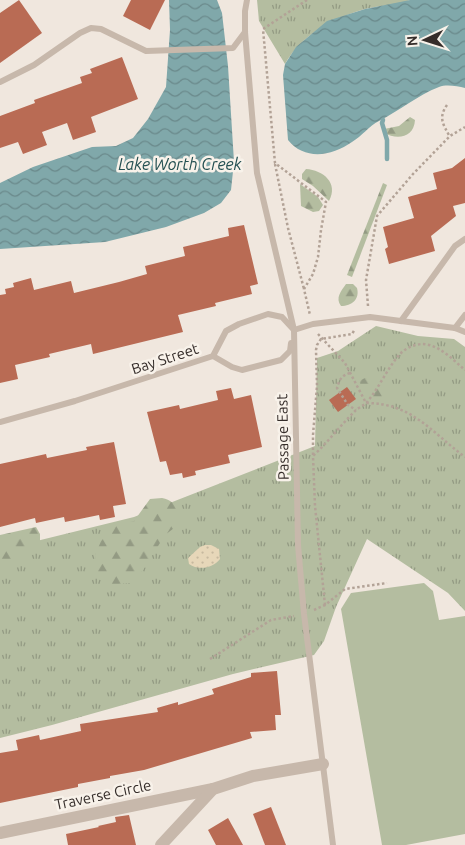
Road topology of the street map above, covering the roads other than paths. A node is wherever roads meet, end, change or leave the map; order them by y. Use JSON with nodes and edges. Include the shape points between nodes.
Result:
{"nodes":[{"id":1,"x":247,"y":0,"type":"edge"},
{"id":2,"x":245,"y":32,"type":"junction"},
{"id":3,"x":0,"y":82,"type":"edge"},
{"id":4,"x":465,"y":239,"type":"edge"},
{"id":5,"x":465,"y":316,"type":"edge"},
{"id":6,"x":401,"y":321,"type":"junction"},
{"id":7,"x":455,"y":328,"type":"junction"},
{"id":8,"x":294,"y":330,"type":"junction"},
{"id":9,"x":465,"y":332,"type":"edge"},
{"id":10,"x":213,"y":356,"type":"junction"},
{"id":11,"x":0,"y":422,"type":"edge"},
{"id":12,"x":323,"y":764,"type":"junction"},
{"id":13,"x":212,"y":789,"type":"junction"},
{"id":14,"x":0,"y":833,"type":"edge"},
{"id":15,"x":161,"y":845,"type":"edge"},
{"id":16,"x":333,"y":845,"type":"edge"}],
"edges":[{"from":1,"to":2,"type":"lane","name":"Passage East"},
{"from":2,"to":3,"type":"lane","via":[[233,48],[146,52],[101,28],[90,28],[34,65]]},
{"from":2,"to":8,"type":"lane","name":"Passage East","via":[[257,173]]},
{"from":4,"to":6,"type":"lane","via":[[454,246]]},
{"from":5,"to":7,"type":"lane"},
{"from":6,"to":7,"type":"lane"},
{"from":6,"to":8,"type":"lane","via":[[370,317],[313,324]]},
{"from":7,"to":9,"type":"lane"},
{"from":8,"to":10,"type":"lane","name":"Bay Street","via":[[282,317],[268,314],[226,331]]},
{"from":8,"to":10,"type":"lane","via":[[290,351],[281,360],[242,370]]},
{"from":8,"to":12,"type":"lane","name":"Passage East","via":[[298,545]]},
{"from":10,"to":11,"type":"lane","name":"Bay Street"},
{"from":12,"to":13,"type":"street","name":"Traverse Circle","via":[[253,776]]},
{"from":12,"to":16,"type":"lane","name":"Passage East"},
{"from":13,"to":14,"type":"street","name":"Traverse Circle"},
{"from":13,"to":15,"type":"street"}]}
